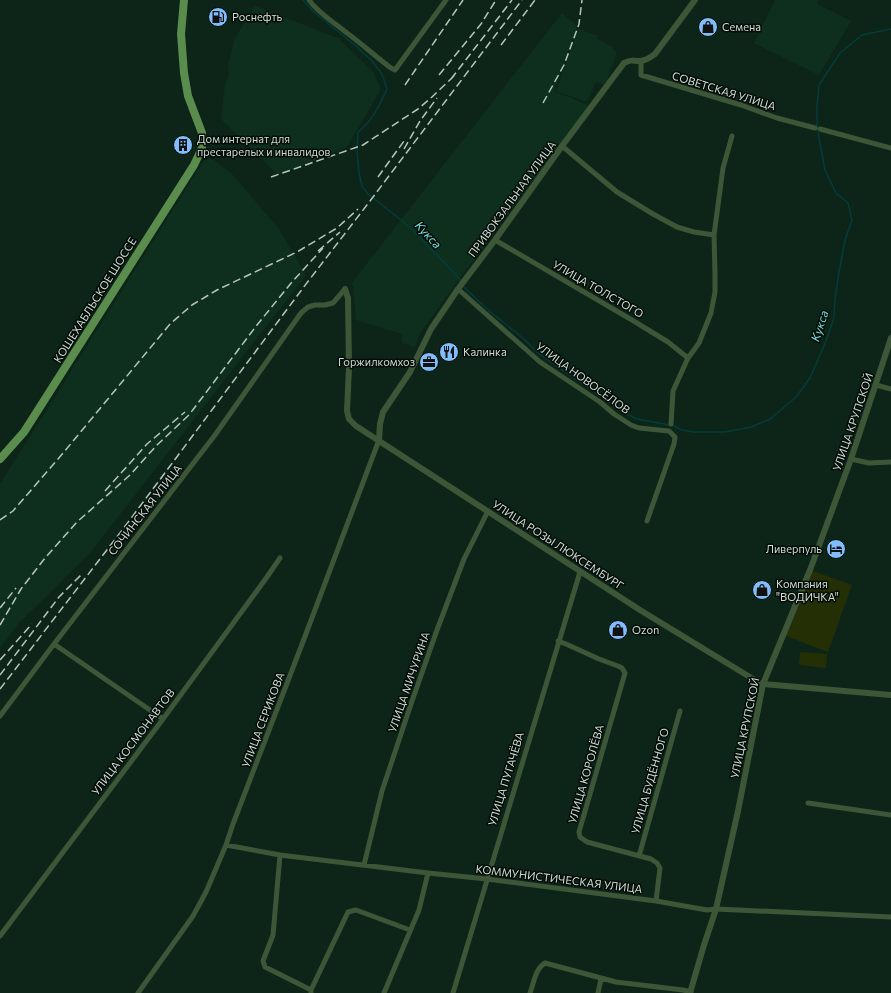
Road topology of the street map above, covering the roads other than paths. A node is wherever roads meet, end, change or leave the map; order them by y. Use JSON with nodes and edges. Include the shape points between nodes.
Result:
{"nodes":[{"id":1,"x":184,"y":0,"type":"edge"},
{"id":2,"x":309,"y":0,"type":"edge"},
{"id":3,"x":446,"y":0,"type":"edge"},
{"id":4,"x":695,"y":0,"type":"edge"},
{"id":5,"x":641,"y":61,"type":"junction"},
{"id":6,"x":732,"y":136,"type":"dead end"},
{"id":7,"x":562,"y":146,"type":"junction"},
{"id":8,"x":891,"y":148,"type":"edge"},
{"id":9,"x":714,"y":235,"type":"junction"},
{"id":10,"x":495,"y":240,"type":"junction"},
{"id":11,"x":461,"y":286,"type":"junction"},
{"id":12,"x":344,"y":289,"type":"joint"},
{"id":13,"x":891,"y":338,"type":"edge"},
{"id":14,"x":688,"y":358,"type":"junction"},
{"id":15,"x":876,"y":385,"type":"junction"},
{"id":16,"x":891,"y":389,"type":"edge"},
{"id":17,"x":671,"y":424,"type":"dead end"},
{"id":18,"x":379,"y":440,"type":"junction"},
{"id":19,"x":0,"y":459,"type":"edge"},
{"id":20,"x":851,"y":459,"type":"junction"},
{"id":21,"x":891,"y":462,"type":"edge"},
{"id":22,"x":488,"y":511,"type":"junction"},
{"id":23,"x":647,"y":521,"type":"dead end"},
{"id":24,"x":280,"y":558,"type":"dead end"},
{"id":25,"x":580,"y":572,"type":"junction"},
{"id":26,"x":558,"y":641,"type":"junction"},
{"id":27,"x":54,"y":644,"type":"junction"},
{"id":28,"x":763,"y":684,"type":"junction"},
{"id":29,"x":891,"y":696,"type":"edge"},
{"id":30,"x":680,"y":712,"type":"dead end"},
{"id":31,"x":0,"y":716,"type":"edge"},
{"id":32,"x":162,"y":719,"type":"junction"},
{"id":33,"x":808,"y":803,"type":"dead end"},
{"id":34,"x":891,"y":815,"type":"edge"},
{"id":35,"x":226,"y":845,"type":"junction"},
{"id":36,"x":280,"y":855,"type":"junction"},
{"id":37,"x":639,"y":856,"type":"junction"},
{"id":38,"x":364,"y":865,"type":"junction"},
{"id":39,"x":428,"y":873,"type":"junction"},
{"id":40,"x":487,"y":879,"type":"junction"},
{"id":41,"x":656,"y":901,"type":"junction"},
{"id":42,"x":716,"y":909,"type":"junction"},
{"id":43,"x":891,"y":917,"type":"edge"},
{"id":44,"x":410,"y":930,"type":"junction"},
{"id":45,"x":0,"y":936,"type":"edge"},
{"id":46,"x":601,"y":979,"type":"junction"},
{"id":47,"x":311,"y":992,"type":"edge"},
{"id":48,"x":690,"y":992,"type":"edge"},
{"id":49,"x":138,"y":993,"type":"edge"},
{"id":50,"x":384,"y":993,"type":"edge"},
{"id":51,"x":453,"y":993,"type":"edge"},
{"id":52,"x":530,"y":993,"type":"edge"},
{"id":53,"x":598,"y":993,"type":"edge"}],
"edges":[{"from":1,"to":19,"type":"main road","name":"КОШЕХАБЛЬСКОЕ ШОССЕ","via":[[181,34],[184,73],[188,96],[202,132],[202,148],[194,165],[24,432]]},
{"from":2,"to":3,"type":"street","via":[[325,16],[395,70]]},
{"from":4,"to":5,"type":"street","name":"ПРИВОКЗАЛЬНАЯ УЛИЦА","via":[[655,54]]},
{"from":5,"to":7,"type":"street","name":"ПРИВОКЗАЛЬНАЯ УЛИЦА","via":[[630,60],[624,63]]},
{"from":5,"to":8,"type":"street","name":"СОВЕТСКАЯ УЛИЦА","via":[[641,75],[777,118]]},
{"from":6,"to":9,"type":"street","via":[[723,168]]},
{"from":7,"to":9,"type":"street","via":[[617,192],[653,214],[677,227]]},
{"from":7,"to":10,"type":"street","name":"ПРИВОКЗАЛЬНАЯ УЛИЦА"},
{"from":9,"to":14,"type":"street","via":[[715,292],[711,313],[699,343]]},
{"from":10,"to":11,"type":"street","name":"ПРИВОКЗАЛЬНАЯ УЛИЦА"},
{"from":10,"to":14,"type":"street","name":"УЛИЦА ТОЛСТОГО","via":[[668,342]]},
{"from":11,"to":18,"type":"street","name":"ПРИВОКЗАЛЬНАЯ УЛИЦА","via":[[431,329],[410,372],[383,412]]},
{"from":11,"to":23,"type":"street","name":"УЛИЦА НОВОСЁЛОВ","via":[[540,362],[631,425],[669,432],[675,437]]},
{"from":12,"to":18,"type":"street","name":"УЛИЦА РОЗЫ ЛЮКСЕМБУРГ","via":[[348,298],[347,411],[349,419],[356,426]]},
{"from":12,"to":27,"type":"street","name":"СОЧИНСКАЯ УЛИЦА","via":[[333,303],[308,307],[301,313],[215,435]]},
{"from":13,"to":15,"type":"street","name":"УЛИЦА КРУПСКОЙ"},
{"from":14,"to":17,"type":"street","via":[[673,391]]},
{"from":15,"to":16,"type":"street"},
{"from":15,"to":20,"type":"street","name":"УЛИЦА КРУПСКОЙ"},
{"from":18,"to":22,"type":"street","name":"УЛИЦА РОЗЫ ЛЮКСЕМБУРГ"},
{"from":18,"to":35,"type":"street","name":"УЛИЦА СЕРИКОВА"},
{"from":20,"to":21,"type":"street","via":[[868,463]]},
{"from":20,"to":28,"type":"street","name":"УЛИЦА КРУПСКОЙ","via":[[810,570]]},
{"from":22,"to":25,"type":"street","name":"УЛИЦА РОЗЫ ЛЮКСЕМБУРГ"},
{"from":22,"to":38,"type":"street","name":"УЛИЦА МИЧУРИНА","via":[[464,559],[424,668],[382,791]]},
{"from":24,"to":32,"type":"street","name":"УЛИЦА КОСМОНАВТОВ"},
{"from":25,"to":26,"type":"street","name":"УЛИЦА ПУГАЧЁВА"},
{"from":25,"to":28,"type":"street","name":"УЛИЦА РОЗЫ ЛЮКСЕМБУРГ"},
{"from":26,"to":37,"type":"street","name":"УЛИЦА КОРОЛЁВА","via":[[618,666],[625,673],[580,838]]},
{"from":26,"to":40,"type":"street","name":"УЛИЦА ПУГАЧЁВА"},
{"from":27,"to":31,"type":"street","name":"СОЧИНСКАЯ УЛИЦА"},
{"from":27,"to":32,"type":"street"},
{"from":28,"to":29,"type":"street","name":"УЛИЦА РОЗЫ ЛЮКСЕМБУРГ"},
{"from":28,"to":42,"type":"street","name":"УЛИЦА КРУПСКОЙ"},
{"from":30,"to":37,"type":"street","name":"УЛИЦА БУДЁННОГО"},
{"from":32,"to":45,"type":"street","name":"УЛИЦА КОСМОНАВТОВ"},
{"from":33,"to":34,"type":"street"},
{"from":35,"to":36,"type":"street","name":"КОММУНИСТИЧЕСКАЯ УЛИЦА"},
{"from":35,"to":49,"type":"street","name":"УЛИЦА СЕРИКОВА","via":[[193,916]]},
{"from":36,"to":38,"type":"street","name":"КОММУНИСТИЧЕСКАЯ УЛИЦА"},
{"from":36,"to":47,"type":"street","via":[[273,935],[262,961],[265,967]]},
{"from":37,"to":41,"type":"street","name":"УЛИЦА КОРОЛЁВА","via":[[652,859],[660,868]]},
{"from":38,"to":39,"type":"street","name":"КОММУНИСТИЧЕСКАЯ УЛИЦА"},
{"from":39,"to":40,"type":"street","name":"КОММУНИСТИЧЕСКАЯ УЛИЦА"},
{"from":39,"to":44,"type":"street","via":[[419,910]]},
{"from":40,"to":41,"type":"street","name":"КОММУНИСТИЧЕСКАЯ УЛИЦА"},
{"from":40,"to":51,"type":"street","name":"УЛИЦА ПУГАЧЁВА"},
{"from":41,"to":42,"type":"street","name":"КОММУНИСТИЧЕСКАЯ УЛИЦА","via":[[707,910]]},
{"from":42,"to":43,"type":"street","name":"КОММУНИСТИЧЕСКАЯ УЛИЦА"},
{"from":42,"to":48,"type":"street","name":"УЛИЦА КРУПСКОЙ"},
{"from":44,"to":47,"type":"street","via":[[356,910],[348,912]]},
{"from":44,"to":50,"type":"street"},
{"from":46,"to":48,"type":"street"},
{"from":46,"to":52,"type":"street","via":[[545,963],[538,970]]},
{"from":46,"to":53,"type":"street"}]}
